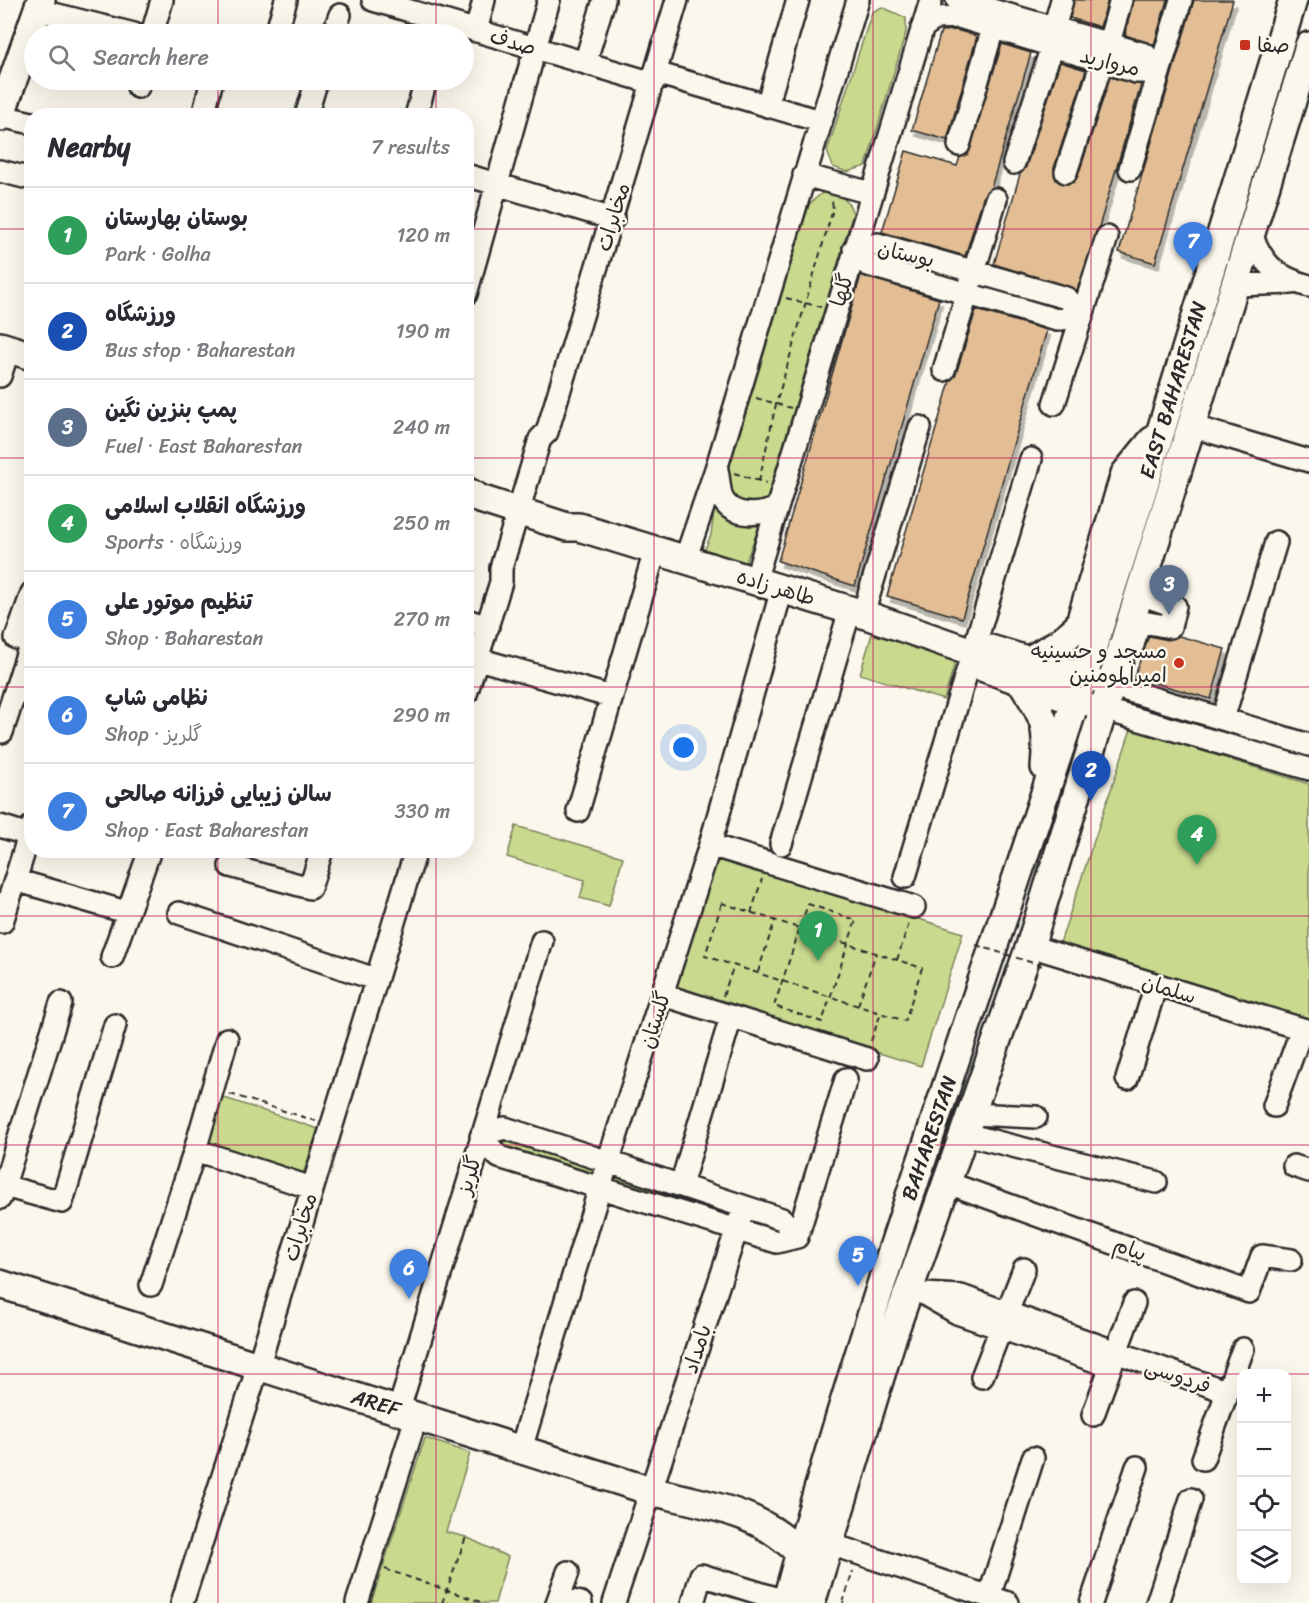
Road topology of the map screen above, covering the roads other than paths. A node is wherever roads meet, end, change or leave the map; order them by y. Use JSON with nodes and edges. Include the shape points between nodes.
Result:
{"nodes":[{"id":1,"x":162,"y":0,"type":"edge"},
{"id":2,"x":286,"y":0,"type":"edge"},
{"id":3,"x":373,"y":0,"type":"edge"},
{"id":4,"x":484,"y":0,"type":"edge"},
{"id":5,"x":549,"y":0,"type":"edge"},
{"id":6,"x":604,"y":0,"type":"edge"},
{"id":7,"x":677,"y":0,"type":"edge"},
{"id":8,"x":798,"y":0,"type":"edge"},
{"id":9,"x":858,"y":0,"type":"edge"},
{"id":10,"x":931,"y":0,"type":"edge"},
{"id":11,"x":957,"y":0,"type":"edge"},
{"id":12,"x":1062,"y":0,"type":"edge"},
{"id":13,"x":1121,"y":0,"type":"edge"},
{"id":14,"x":1181,"y":0,"type":"edge"},
{"id":15,"x":1293,"y":0,"type":"edge"},
{"id":16,"x":40,"y":5,"type":"edge"},
{"id":17,"x":420,"y":7,"type":"edge"},
{"id":18,"x":996,"y":13,"type":"edge"},
{"id":19,"x":33,"y":24,"type":"edge"},
{"id":20,"x":102,"y":24,"type":"edge"},
{"id":21,"x":155,"y":24,"type":"edge"},
{"id":22,"x":279,"y":24,"type":"edge"},
{"id":23,"x":460,"y":24,"type":"edge"},
{"id":24,"x":922,"y":28,"type":"junction"},
{"id":25,"x":476,"y":31,"type":"joint"},
{"id":26,"x":1053,"y":37,"type":"junction"},
{"id":27,"x":1309,"y":46,"type":"edge"},
{"id":28,"x":24,"y":49,"type":"edge"},
{"id":29,"x":1106,"y":53,"type":"junction"},
{"id":30,"x":533,"y":56,"type":"junction"},
{"id":31,"x":585,"y":63,"type":"junction"},
{"id":32,"x":1159,"y":72,"type":"junction"},
{"id":33,"x":654,"y":78,"type":"junction"},
{"id":34,"x":210,"y":90,"type":"edge"},
{"id":35,"x":311,"y":90,"type":"edge"},
{"id":36,"x":423,"y":90,"type":"edge"},
{"id":37,"x":767,"y":106,"type":"junction"},
{"id":38,"x":205,"y":108,"type":"edge"},
{"id":39,"x":308,"y":108,"type":"edge"},
{"id":40,"x":418,"y":108,"type":"edge"},
{"id":41,"x":0,"y":116,"type":"edge"},
{"id":42,"x":24,"y":121,"type":"edge"},
{"id":43,"x":820,"y":122,"type":"junction"},
{"id":44,"x":960,"y":145,"type":"dead end"},
{"id":45,"x":1014,"y":163,"type":"dead end"},
{"id":46,"x":1130,"y":169,"type":"dead end"},
{"id":47,"x":0,"y":171,"type":"edge"},
{"id":48,"x":1066,"y":172,"type":"dead end"},
{"id":49,"x":804,"y":175,"type":"junction"},
{"id":50,"x":24,"y":177,"type":"edge"},
{"id":51,"x":474,"y":178,"type":"edge"},
{"id":52,"x":498,"y":185,"type":"junction"},
{"id":53,"x":871,"y":193,"type":"junction"},
{"id":54,"x":996,"y":199,"type":"dead end"},
{"id":55,"x":613,"y":219,"type":"junction"},
{"id":56,"x":1251,"y":234,"type":"junction"},
{"id":57,"x":1107,"y":237,"type":"dead end"},
{"id":58,"x":854,"y":249,"type":"junction"},
{"id":59,"x":474,"y":267,"type":"edge"},
{"id":60,"x":973,"y":271,"type":"junction"},
{"id":61,"x":1234,"y":285,"type":"junction"},
{"id":62,"x":1304,"y":285,"type":"edge"},
{"id":63,"x":1036,"y":290,"type":"junction"},
{"id":64,"x":967,"y":294,"type":"junction"},
{"id":65,"x":1030,"y":312,"type":"junction"},
{"id":66,"x":1083,"y":314,"type":"junction"},
{"id":67,"x":13,"y":350,"type":"edge"},
{"id":68,"x":944,"y":370,"type":"dead end"},
{"id":69,"x":0,"y":376,"type":"edge"},
{"id":70,"x":1054,"y":404,"type":"dead end"},
{"id":71,"x":1191,"y":426,"type":"junction"},
{"id":72,"x":920,"y":427,"type":"dead end"},
{"id":73,"x":1162,"y":428,"type":"junction"},
{"id":74,"x":1031,"y":459,"type":"dead end"},
{"id":75,"x":1309,"y":461,"type":"edge"},
{"id":76,"x":722,"y":469,"type":"junction"},
{"id":77,"x":474,"y":491,"type":"edge"},
{"id":78,"x":524,"y":508,"type":"junction"},
{"id":79,"x":777,"y":508,"type":"junction"},
{"id":80,"x":1276,"y":542,"type":"dead end"},
{"id":81,"x":655,"y":551,"type":"junction"},
{"id":82,"x":685,"y":560,"type":"junction"},
{"id":83,"x":1145,"y":577,"type":"junction"},
{"id":84,"x":755,"y":581,"type":"junction"},
{"id":85,"x":782,"y":589,"type":"junction"},
{"id":86,"x":857,"y":612,"type":"junction"},
{"id":87,"x":24,"y":623,"type":"edge"},
{"id":88,"x":474,"y":623,"type":"edge"},
{"id":89,"x":488,"y":627,"type":"junction"},
{"id":90,"x":20,"y":639,"type":"edge"},
{"id":91,"x":972,"y":652,"type":"junction"},
{"id":92,"x":478,"y":659,"type":"junction"},
{"id":93,"x":474,"y":671,"type":"edge"},
{"id":94,"x":1025,"y":672,"type":"junction"},
{"id":95,"x":1079,"y":689,"type":"junction"},
{"id":96,"x":1141,"y":694,"type":"junction"},
{"id":97,"x":612,"y":697,"type":"junction"},
{"id":98,"x":1107,"y":697,"type":"junction"},
{"id":99,"x":1223,"y":718,"type":"junction"},
{"id":100,"x":2,"y":732,"type":"dead end"},
{"id":101,"x":1309,"y":745,"type":"edge"},
{"id":102,"x":1309,"y":769,"type":"edge"},
{"id":103,"x":1041,"y":803,"type":"junction"},
{"id":104,"x":578,"y":812,"type":"dead end"},
{"id":105,"x":0,"y":826,"type":"edge"},
{"id":106,"x":24,"y":829,"type":"edge"},
{"id":107,"x":781,"y":844,"type":"dead end"},
{"id":108,"x":710,"y":845,"type":"junction"},
{"id":109,"x":24,"y":850,"type":"edge"},
{"id":110,"x":147,"y":858,"type":"edge"},
{"id":111,"x":319,"y":858,"type":"edge"},
{"id":112,"x":413,"y":858,"type":"edge"},
{"id":113,"x":230,"y":866,"type":"dead end"},
{"id":114,"x":905,"y":877,"type":"dead end"},
{"id":115,"x":15,"y":880,"type":"junction"},
{"id":116,"x":3,"y":909,"type":"edge"},
{"id":117,"x":126,"y":912,"type":"junction"},
{"id":118,"x":913,"y":912,"type":"road end"},
{"id":119,"x":179,"y":913,"type":"dead end"},
{"id":120,"x":542,"y":940,"type":"dead end"},
{"id":121,"x":1038,"y":956,"type":"junction"},
{"id":122,"x":112,"y":957,"type":"dead end"},
{"id":123,"x":375,"y":979,"type":"junction"},
{"id":124,"x":1156,"y":985,"type":"junction"},
{"id":125,"x":663,"y":995,"type":"junction"},
{"id":126,"x":62,"y":1003,"type":"dead end"},
{"id":127,"x":726,"y":1010,"type":"junction"},
{"id":128,"x":115,"y":1025,"type":"dead end"},
{"id":129,"x":1305,"y":1030,"type":"edge"},
{"id":130,"x":227,"y":1039,"type":"dead end"},
{"id":131,"x":868,"y":1054,"type":"road end"},
{"id":132,"x":846,"y":1079,"type":"dead end"},
{"id":133,"x":1127,"y":1079,"type":"dead end"},
{"id":134,"x":1274,"y":1106,"type":"dead end"},
{"id":135,"x":1036,"y":1117,"type":"dead end"},
{"id":136,"x":969,"y":1124,"type":"junction"},
{"id":137,"x":481,"y":1136,"type":"junction"},
{"id":138,"x":195,"y":1150,"type":"junction"},
{"id":139,"x":609,"y":1160,"type":"junction"},
{"id":140,"x":1156,"y":1182,"type":"dead end"},
{"id":141,"x":948,"y":1183,"type":"junction"},
{"id":142,"x":681,"y":1185,"type":"junction"},
{"id":143,"x":600,"y":1187,"type":"junction"},
{"id":144,"x":312,"y":1188,"type":"junction"},
{"id":145,"x":2,"y":1192,"type":"edge"},
{"id":146,"x":744,"y":1207,"type":"junction"},
{"id":147,"x":736,"y":1230,"type":"junction"},
{"id":148,"x":797,"y":1237,"type":"junction"},
{"id":149,"x":929,"y":1239,"type":"junction"},
{"id":150,"x":1291,"y":1260,"type":"dead end"},
{"id":151,"x":1024,"y":1269,"type":"dead end"},
{"id":152,"x":0,"y":1284,"type":"edge"},
{"id":153,"x":151,"y":1285,"type":"dead end"},
{"id":154,"x":923,"y":1294,"type":"junction"},
{"id":155,"x":1134,"y":1303,"type":"dead end"},
{"id":156,"x":1004,"y":1320,"type":"junction"},
{"id":157,"x":1243,"y":1349,"type":"dead end"},
{"id":158,"x":1114,"y":1360,"type":"junction"},
{"id":159,"x":258,"y":1367,"type":"junction"},
{"id":160,"x":982,"y":1377,"type":"dead end"},
{"id":161,"x":1226,"y":1398,"type":"junction"},
{"id":162,"x":408,"y":1412,"type":"junction"},
{"id":163,"x":1093,"y":1415,"type":"dead end"},
{"id":164,"x":521,"y":1449,"type":"junction"},
{"id":165,"x":1033,"y":1458,"type":"dead end"},
{"id":166,"x":1203,"y":1459,"type":"dead end"},
{"id":167,"x":1137,"y":1467,"type":"dead end"},
{"id":168,"x":651,"y":1491,"type":"junction"},
{"id":169,"x":1191,"y":1499,"type":"dead end"},
{"id":170,"x":810,"y":1513,"type":"junction"},
{"id":171,"x":754,"y":1518,"type":"junction"},
{"id":172,"x":852,"y":1551,"type":"junction"},
{"id":173,"x":797,"y":1563,"type":"junction"},
{"id":174,"x":568,"y":1572,"type":"dead end"},
{"id":175,"x":558,"y":1600,"type":"edge"},
{"id":176,"x":998,"y":1600,"type":"edge"},
{"id":177,"x":776,"y":1601,"type":"edge"},
{"id":178,"x":182,"y":1603,"type":"edge"},
{"id":179,"x":357,"y":1603,"type":"edge"},
{"id":180,"x":581,"y":1603,"type":"edge"},
{"id":181,"x":614,"y":1603,"type":"edge"},
{"id":182,"x":693,"y":1603,"type":"edge"},
{"id":183,"x":811,"y":1603,"type":"edge"},
{"id":184,"x":830,"y":1603,"type":"edge"},
{"id":185,"x":1091,"y":1603,"type":"edge"},
{"id":186,"x":1157,"y":1603,"type":"edge"}],
"edges":[{"from":1,"to":21,"type":"street"},
{"from":2,"to":22,"type":"street"},
{"from":3,"to":17,"type":"street","name":"صدف"},
{"from":4,"to":25,"type":"street"},
{"from":5,"to":30,"type":"street"},
{"from":6,"to":31,"type":"street"},
{"from":7,"to":33,"type":"street","name":"مخابرات"},
{"from":8,"to":37,"type":"street"},
{"from":9,"to":43,"type":"street"},
{"from":10,"to":24,"type":"street","name":"گلها"},
{"from":11,"to":18,"type":"street","name":"مروارید"},
{"from":12,"to":26,"type":"street"},
{"from":13,"to":29,"type":"street"},
{"from":14,"to":32,"type":"street"},
{"from":15,"to":73,"type":"main road","name":"EAST BAHARESTAN"},
{"from":16,"to":19,"type":"main road"},
{"from":16,"to":20,"type":"street"},
{"from":17,"to":23,"type":"street","name":"صدف"},
{"from":18,"to":24,"type":"street","name":"مروارید","via":[[936,18]]},
{"from":18,"to":26,"type":"street","name":"مروارید"},
{"from":18,"to":44,"type":"street"},
{"from":24,"to":53,"type":"street","name":"گلها"},
{"from":25,"to":30,"type":"street","name":"صدف"},
{"from":26,"to":29,"type":"street","name":"مروارید"},
{"from":26,"to":45,"type":"street"},
{"from":27,"to":56,"type":"main road","name":"EAST BAHARESTAN"},
{"from":28,"to":41,"type":"main road"},
{"from":29,"to":32,"type":"street","name":"مروارید","via":[[1136,72]]},
{"from":29,"to":48,"type":"street"},
{"from":30,"to":31,"type":"street","name":"صدف"},
{"from":30,"to":52,"type":"street"},
{"from":31,"to":33,"type":"street","name":"صدف"},
{"from":32,"to":46,"type":"street"},
{"from":33,"to":37,"type":"street","name":"صدف"},
{"from":33,"to":55,"type":"street","name":"مخابرات"},
{"from":34,"to":38,"type":"street"},
{"from":35,"to":39,"type":"street"},
{"from":36,"to":40,"type":"street"},
{"from":37,"to":43,"type":"street","name":"صدف"},
{"from":41,"to":42,"type":"street"},
{"from":43,"to":49,"type":"street"},
{"from":47,"to":50,"type":"street"},
{"from":49,"to":53,"type":"street"},
{"from":49,"to":76,"type":"street"},
{"from":51,"to":52,"type":"street"},
{"from":52,"to":55,"type":"street"},
{"from":52,"to":59,"type":"street"},
{"from":53,"to":58,"type":"street","name":"گلها"},
{"from":54,"to":60,"type":"street"},
{"from":55,"to":78,"type":"street","name":"مخابرات","via":[[547,432],[549,441]]},
{"from":56,"to":61,"type":"main road","name":"EAST BAHARESTAN"},
{"from":56,"to":62,"type":"street","via":[[1260,257],[1274,272]]},
{"from":57,"to":66,"type":"street"},
{"from":58,"to":60,"type":"street","name":"بوستان","via":[[878,244]]},
{"from":58,"to":64,"type":"street","name":"بوستان","via":[[868,264]]},
{"from":58,"to":79,"type":"street","name":"گلها"},
{"from":60,"to":63,"type":"street","name":"بوستان"},
{"from":60,"to":64,"type":"street"},
{"from":61,"to":62,"type":"street"},
{"from":61,"to":71,"type":"main road","name":"EAST BAHARESTAN"},
{"from":63,"to":65,"type":"street"},
{"from":63,"to":66,"type":"street","name":"بوستان","via":[[1066,298]]},
{"from":64,"to":65,"type":"street","name":"بوستان"},
{"from":64,"to":68,"type":"street"},
{"from":65,"to":66,"type":"street","name":"بوستان","via":[[1057,320]]},
{"from":66,"to":70,"type":"street"},
{"from":67,"to":69,"type":"street"},
{"from":71,"to":75,"type":"street"},
{"from":71,"to":83,"type":"main road","name":"EAST BAHARESTAN"},
{"from":72,"to":86,"type":"street"},
{"from":73,"to":94,"type":"main road","via":[[1125,474],[1079,626]]},
{"from":73,"to":95,"type":"main road","name":"EAST BAHARESTAN"},
{"from":74,"to":91,"type":"street"},
{"from":76,"to":79,"type":"street","via":[[722,499],[731,508],[749,515]]},
{"from":76,"to":82,"type":"street"},
{"from":77,"to":78,"type":"main road","name":"طاهر زاده","via":[[482,490]]},
{"from":78,"to":81,"type":"main road","name":"طاهر زاده","via":[[570,519],[579,527]]},
{"from":78,"to":89,"type":"street","name":"مخابرات","via":[[501,568],[501,582]]},
{"from":79,"to":84,"type":"street","name":"گلها"},
{"from":80,"to":99,"type":"street"},
{"from":81,"to":82,"type":"main road","name":"طاهر زاده"},
{"from":81,"to":97,"type":"street"},
{"from":82,"to":84,"type":"main road","name":"طاهر زاده"},
{"from":83,"to":96,"type":"street","via":[[1149,597],[1175,606],[1170,627],[1147,621],[1137,630],[1124,674],[1126,682]]},
{"from":83,"to":98,"type":"main road","name":"EAST BAHARESTAN"},
{"from":84,"to":85,"type":"main road","name":"طاهر زاده"},
{"from":85,"to":86,"type":"main road","name":"طاهر زاده"},
{"from":85,"to":108,"type":"street","name":"گلستان"},
{"from":86,"to":91,"type":"main road","name":"طاهر زاده"},
{"from":86,"to":107,"type":"street"},
{"from":87,"to":90,"type":"street"},
{"from":88,"to":89,"type":"street"},
{"from":89,"to":92,"type":"street","name":"مخابرات"},
{"from":90,"to":100,"type":"street"},
{"from":91,"to":94,"type":"main road","name":"طاهر زاده","via":[[982,667]]},
{"from":91,"to":114,"type":"street"},
{"from":92,"to":93,"type":"street","name":"مخابرات"},
{"from":92,"to":97,"type":"street"},
{"from":94,"to":95,"type":"main road","name":"طاهر زاده"},
{"from":94,"to":103,"type":"main road","via":[[1042,714],[1047,743]]},
{"from":95,"to":98,"type":"street"},
{"from":95,"to":103,"type":"main road","name":"BAHARESTAN"},
{"from":96,"to":98,"type":"street"},
{"from":96,"to":99,"type":"street"},
{"from":97,"to":104,"type":"street"},
{"from":98,"to":102,"type":"street"},
{"from":98,"to":121,"type":"main road","name":"BAHARESTAN"},
{"from":99,"to":101,"type":"street"},
{"from":103,"to":170,"type":"main road","name":"BAHARESTAN","via":[[903,1212]]},
{"from":105,"to":106,"type":"street"},
{"from":108,"to":118,"type":"street"},
{"from":108,"to":125,"type":"street","name":"گلستان"},
{"from":109,"to":115,"type":"street"},
{"from":110,"to":117,"type":"street"},
{"from":111,"to":113,"type":"street","via":[[310,888]]},
{"from":112,"to":123,"type":"street","name":"مخابرات"},
{"from":115,"to":116,"type":"street"},
{"from":115,"to":117,"type":"street"},
{"from":117,"to":122,"type":"street"},
{"from":119,"to":123,"type":"street"},
{"from":120,"to":137,"type":"street","name":"گلریز"},
{"from":121,"to":124,"type":"street","name":"سلمان"},
{"from":121,"to":136,"type":"main road","name":"BAHARESTAN"},
{"from":123,"to":144,"type":"street","name":"مخابرات"},
{"from":124,"to":129,"type":"street","name":"سلمان"},
{"from":124,"to":133,"type":"street"},
{"from":125,"to":127,"type":"street"},
{"from":125,"to":139,"type":"street","name":"گلستان"},
{"from":126,"to":145,"type":"street"},
{"from":127,"to":131,"type":"street"},
{"from":127,"to":142,"type":"street"},
{"from":128,"to":145,"type":"street","via":[[62,1202]]},
{"from":129,"to":134,"type":"street"},
{"from":130,"to":138,"type":"street"},
{"from":132,"to":148,"type":"street"},
{"from":135,"to":136,"type":"street"},
{"from":136,"to":140,"type":"street"},
{"from":136,"to":141,"type":"main road","name":"BAHARESTAN"},
{"from":137,"to":139,"type":"street","via":[[505,1128]]},
{"from":137,"to":143,"type":"street","via":[[499,1157]]},
{"from":137,"to":162,"type":"street","name":"گلریز"},
{"from":138,"to":144,"type":"street"},
{"from":138,"to":153,"type":"street"},
{"from":139,"to":142,"type":"street"},
{"from":139,"to":143,"type":"street","name":"گلستان"},
{"from":141,"to":149,"type":"main road","name":"BAHARESTAN"},
{"from":141,"to":150,"type":"street","name":"پیام","via":[[1249,1292],[1262,1256]]},
{"from":142,"to":146,"type":"street"},
{"from":143,"to":147,"type":"street"},
{"from":143,"to":164,"type":"street","name":"گلستان"},
{"from":144,"to":159,"type":"street","name":"مخابرات"},
{"from":146,"to":147,"type":"street","name":"بامداد"},
{"from":146,"to":148,"type":"street","via":[[782,1219]]},
{"from":147,"to":148,"type":"street","via":[[777,1242]]},
{"from":147,"to":168,"type":"street","name":"بامداد"},
{"from":149,"to":154,"type":"main road","name":"BAHARESTAN"},
{"from":149,"to":183,"type":"main road","name":"BAHARESTAN","via":[[877,1387]]},
{"from":151,"to":156,"type":"street"},
{"from":152,"to":159,"type":"main road","name":"AREF"},
{"from":154,"to":156,"type":"street","name":"فردوسی","via":[[957,1313]]},
{"from":154,"to":172,"type":"main road","name":"BAHARESTAN"},
{"from":155,"to":158,"type":"street"},
{"from":156,"to":158,"type":"street","name":"فردوسی"},
{"from":156,"to":160,"type":"street"},
{"from":157,"to":161,"type":"street"},
{"from":158,"to":161,"type":"street","name":"فردوسی","via":[[1213,1401]]},
{"from":158,"to":163,"type":"street"},
{"from":159,"to":162,"type":"main road","name":"AREF"},
{"from":159,"to":178,"type":"street","name":"مخابرات"},
{"from":161,"to":166,"type":"street"},
{"from":162,"to":164,"type":"main road","name":"AREF"},
{"from":162,"to":179,"type":"street","name":"گلریز"},
{"from":164,"to":168,"type":"main road","name":"AREF"},
{"from":165,"to":176,"type":"street"},
{"from":167,"to":185,"type":"street"},
{"from":168,"to":171,"type":"main road","name":"AREF"},
{"from":168,"to":181,"type":"street","name":"بامداد"},
{"from":169,"to":186,"type":"street"},
{"from":170,"to":171,"type":"main road"},
{"from":170,"to":173,"type":"main road","name":"BAHARESTAN"},
{"from":171,"to":173,"type":"main road","via":[[786,1539]]},
{"from":172,"to":176,"type":"street"},
{"from":172,"to":184,"type":"main road","name":"BAHARESTAN"},
{"from":173,"to":177,"type":"main road"},
{"from":174,"to":175,"type":"street"},
{"from":175,"to":180,"type":"street"},
{"from":177,"to":182,"type":"street","via":[[701,1575]]}]}
